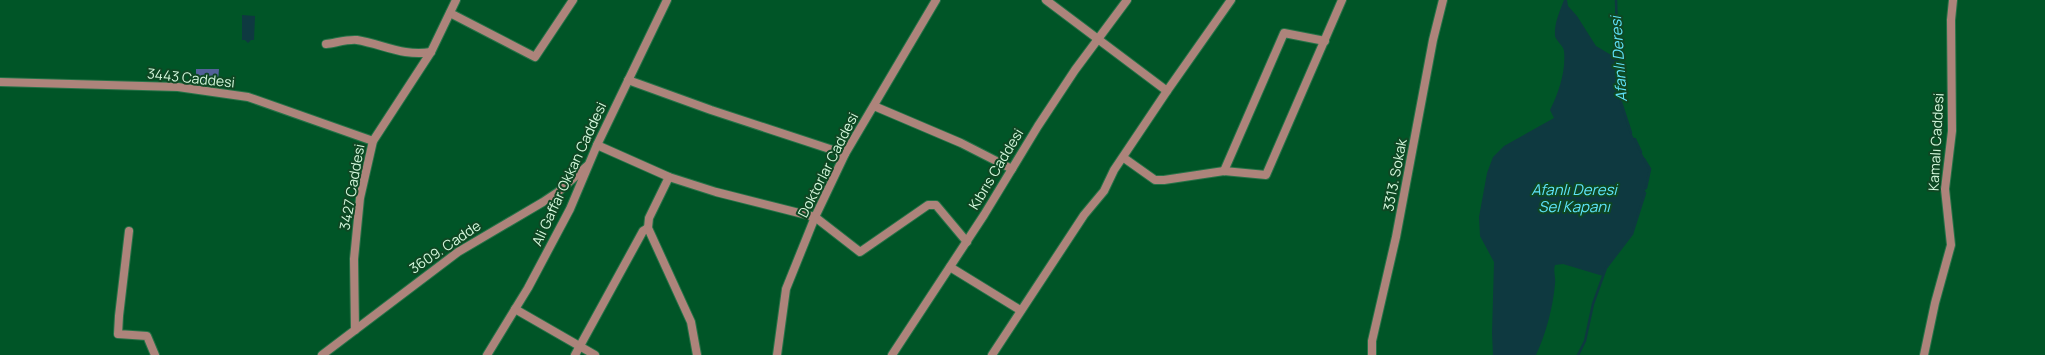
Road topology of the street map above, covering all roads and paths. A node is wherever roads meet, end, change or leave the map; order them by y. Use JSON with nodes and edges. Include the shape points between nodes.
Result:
{"nodes":[{"id":1,"x":456,"y":0,"type":"edge"},
{"id":2,"x":573,"y":0,"type":"edge"},
{"id":3,"x":666,"y":0,"type":"edge"},
{"id":4,"x":936,"y":0,"type":"edge"},
{"id":5,"x":1046,"y":0,"type":"edge"},
{"id":6,"x":1127,"y":0,"type":"edge"},
{"id":7,"x":1231,"y":0,"type":"edge"},
{"id":8,"x":1342,"y":0,"type":"edge"},
{"id":9,"x":1443,"y":0,"type":"edge"},
{"id":10,"x":1953,"y":0,"type":"edge"},
{"id":11,"x":450,"y":13,"type":"junction"},
{"id":12,"x":1098,"y":38,"type":"junction"},
{"id":13,"x":1325,"y":41,"type":"junction"},
{"id":14,"x":326,"y":44,"type":"dead end"},
{"id":15,"x":430,"y":52,"type":"junction"},
{"id":16,"x":628,"y":80,"type":"junction"},
{"id":17,"x":0,"y":82,"type":"edge"},
{"id":18,"x":1166,"y":90,"type":"junction"},
{"id":19,"x":874,"y":106,"type":"junction"},
{"id":20,"x":372,"y":141,"type":"junction"},
{"id":21,"x":597,"y":145,"type":"junction"},
{"id":22,"x":845,"y":154,"type":"junction"},
{"id":23,"x":1124,"y":158,"type":"junction"},
{"id":24,"x":587,"y":166,"type":"junction"},
{"id":25,"x":1012,"y":169,"type":"junction"},
{"id":26,"x":1224,"y":171,"type":"junction"},
{"id":27,"x":669,"y":177,"type":"junction"},
{"id":28,"x":815,"y":217,"type":"junction"},
{"id":29,"x":648,"y":228,"type":"junction"},
{"id":30,"x":129,"y":231,"type":"dead end"},
{"id":31,"x":967,"y":242,"type":"junction"},
{"id":32,"x":950,"y":267,"type":"junction"},
{"id":33,"x":515,"y":309,"type":"junction"},
{"id":34,"x":1020,"y":310,"type":"junction"},
{"id":35,"x":355,"y":330,"type":"junction"},
{"id":36,"x":580,"y":346,"type":"junction"},
{"id":37,"x":332,"y":352,"type":"edge"},
{"id":38,"x":155,"y":355,"type":"edge"},
{"id":39,"x":322,"y":355,"type":"edge"},
{"id":40,"x":487,"y":355,"type":"edge"},
{"id":41,"x":575,"y":355,"type":"edge"},
{"id":42,"x":595,"y":355,"type":"edge"},
{"id":43,"x":697,"y":355,"type":"edge"},
{"id":44,"x":777,"y":355,"type":"edge"},
{"id":45,"x":892,"y":355,"type":"edge"},
{"id":46,"x":992,"y":355,"type":"edge"},
{"id":47,"x":1372,"y":355,"type":"edge"},
{"id":48,"x":1924,"y":355,"type":"edge"}],
"edges":[{"from":1,"to":11,"type":"street","name":"3427 Caddesi"},
{"from":2,"to":11,"type":"street","via":[[535,57]]},
{"from":3,"to":16,"type":"street","name":"Ali Gaffar Okkan Caddesi"},
{"from":4,"to":19,"type":"street","name":"Doktorlar Caddesi"},
{"from":5,"to":12,"type":"street"},
{"from":6,"to":12,"type":"street","name":"Kıbrıs Caddesi"},
{"from":7,"to":18,"type":"street"},
{"from":8,"to":13,"type":"street"},
{"from":9,"to":47,"type":"street","name":"3313. Sokak","via":[[1433,40],[1396,237],[1372,341]]},
{"from":10,"to":48,"type":"street","name":"Kamalı Caddesi","via":[[1952,131],[1945,189],[1951,246]]},
{"from":11,"to":15,"type":"street","name":"3427 Caddesi"},
{"from":12,"to":18,"type":"street"},
{"from":12,"to":25,"type":"street","name":"Kıbrıs Caddesi"},
{"from":13,"to":26,"type":"street","via":[[1268,173],[1266,175]]},
{"from":13,"to":26,"type":"street","via":[[1284,33]]},
{"from":14,"to":15,"type":"street","via":[[356,40],[418,54]]},
{"from":15,"to":20,"type":"street","name":"3427 Caddesi"},
{"from":16,"to":21,"type":"street","name":"Ali Gaffar Okkan Caddesi"},
{"from":16,"to":22,"type":"street"},
{"from":17,"to":20,"type":"street","name":"3443 Caddesi","via":[[178,87],[248,97]]},
{"from":18,"to":23,"type":"street"},
{"from":19,"to":22,"type":"street","name":"Doktorlar Caddesi"},
{"from":19,"to":25,"type":"street","via":[[961,142]]},
{"from":20,"to":35,"type":"street","name":"3427 Caddesi","via":[[360,198],[354,259]]},
{"from":21,"to":24,"type":"street","name":"Ali Gaffar Okkan Caddesi"},
{"from":21,"to":27,"type":"street"},
{"from":22,"to":28,"type":"street","name":"Doktorlar Caddesi"},
{"from":23,"to":26,"type":"street","via":[[1155,180]]},
{"from":23,"to":34,"type":"street"},
{"from":24,"to":33,"type":"street","name":"Ali Gaffar Okkan Caddesi","via":[[570,209]]},
{"from":24,"to":35,"type":"street","name":"3609. Cadde","via":[[558,192],[458,252]]},
{"from":25,"to":31,"type":"street","name":"Kıbrıs Caddesi"},
{"from":27,"to":28,"type":"street","via":[[716,192]]},
{"from":27,"to":29,"type":"street","via":[[649,218]]},
{"from":28,"to":31,"type":"street","via":[[860,252],[928,205],[936,204]]},
{"from":28,"to":44,"type":"street","name":"Doktorlar Caddesi","via":[[786,289]]},
{"from":29,"to":36,"type":"street","via":[[643,231]]},
{"from":29,"to":43,"type":"street","via":[[691,322]]},
{"from":30,"to":38,"type":"street","via":[[118,334],[147,336]]},
{"from":31,"to":32,"type":"street","name":"Kıbrıs Caddesi"},
{"from":32,"to":34,"type":"street"},
{"from":32,"to":45,"type":"street","name":"Kıbrıs Caddesi"},
{"from":33,"to":36,"type":"street"},
{"from":33,"to":40,"type":"street","name":"Ali Gaffar Okkan Caddesi"},
{"from":34,"to":46,"type":"street"},
{"from":35,"to":37,"type":"street","name":"3609. Cadde"},
{"from":36,"to":41,"type":"street"},
{"from":36,"to":42,"type":"street"},
{"from":37,"to":39,"type":"street","name":"3609. Cadde"}]}
